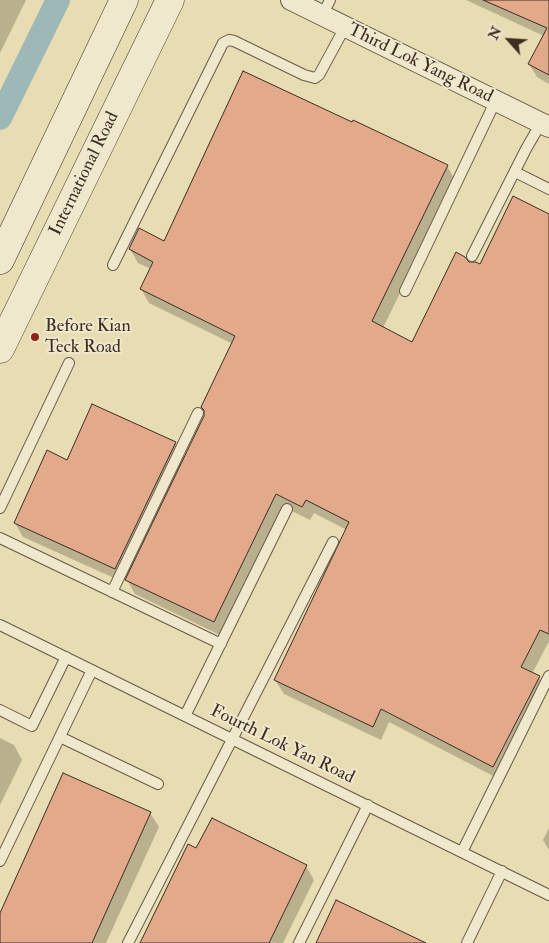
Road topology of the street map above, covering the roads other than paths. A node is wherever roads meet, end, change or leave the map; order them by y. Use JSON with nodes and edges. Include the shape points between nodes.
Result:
{"nodes":[{"id":1,"x":124,"y":0,"type":"edge"},
{"id":2,"x":170,"y":0,"type":"edge"},
{"id":3,"x":290,"y":0,"type":"edge"},
{"id":4,"x":326,"y":8,"type":"edge"},
{"id":5,"x":345,"y":27,"type":"junction"},
{"id":6,"x":496,"y":100,"type":"junction"},
{"id":7,"x":545,"y":125,"type":"edge"},
{"id":8,"x":515,"y":172,"type":"junction"},
{"id":9,"x":549,"y":189,"type":"edge"},
{"id":10,"x":472,"y":256,"type":"dead end"},
{"id":11,"x":0,"y":260,"type":"edge"},
{"id":12,"x":113,"y":265,"type":"dead end"},
{"id":13,"x":405,"y":291,"type":"dead end"},
{"id":14,"x":0,"y":349,"type":"edge"},
{"id":15,"x":69,"y":363,"type":"dead end"},
{"id":16,"x":198,"y":413,"type":"dead end"},
{"id":17,"x":0,"y":508,"type":"edge"},
{"id":18,"x":287,"y":509,"type":"dead end"},
{"id":19,"x":0,"y":538,"type":"edge"},
{"id":20,"x":333,"y":542,"type":"dead end"},
{"id":21,"x":112,"y":592,"type":"junction"},
{"id":22,"x":0,"y":625,"type":"edge"},
{"id":23,"x":221,"y":644,"type":"junction"},
{"id":24,"x":66,"y":658,"type":"junction"},
{"id":25,"x":92,"y":670,"type":"junction"},
{"id":26,"x":549,"y":676,"type":"edge"},
{"id":27,"x":0,"y":710,"type":"edge"},
{"id":28,"x":185,"y":716,"type":"junction"},
{"id":29,"x":60,"y":737,"type":"junction"},
{"id":30,"x":232,"y":739,"type":"junction"},
{"id":31,"x":158,"y":784,"type":"dead end"},
{"id":32,"x":368,"y":805,"type":"junction"},
{"id":33,"x":462,"y":852,"type":"junction"},
{"id":34,"x":0,"y":861,"type":"edge"},
{"id":35,"x":502,"y":871,"type":"junction"},
{"id":36,"x":549,"y":895,"type":"edge"},
{"id":37,"x":128,"y":943,"type":"edge"},
{"id":38,"x":299,"y":943,"type":"edge"},
{"id":39,"x":467,"y":943,"type":"edge"}],
"edges":[{"from":1,"to":11,"type":"main road"},
{"from":2,"to":14,"type":"main road","name":"International Road"},
{"from":3,"to":4,"type":"street","name":"Third Lok Yang Road"},
{"from":4,"to":5,"type":"street","name":"Third Lok Yang Road"},
{"from":5,"to":6,"type":"street","name":"Third Lok Yang Road"},
{"from":5,"to":12,"type":"lane","via":[[315,78],[234,41],[223,43]]},
{"from":6,"to":7,"type":"street","name":"Third Lok Yang Road"},
{"from":6,"to":13,"type":"lane"},
{"from":7,"to":8,"type":"lane"},
{"from":8,"to":9,"type":"lane"},
{"from":8,"to":10,"type":"lane"},
{"from":15,"to":17,"type":"lane"},
{"from":16,"to":21,"type":"lane"},
{"from":18,"to":23,"type":"lane"},
{"from":19,"to":21,"type":"lane"},
{"from":20,"to":30,"type":"lane"},
{"from":21,"to":23,"type":"lane"},
{"from":22,"to":24,"type":"lane","name":"Fourth Lok Yan Road"},
{"from":23,"to":28,"type":"lane"},
{"from":24,"to":25,"type":"lane","name":"Fourth Lok Yan Road"},
{"from":24,"to":27,"type":"lane","via":[[32,726]]},
{"from":25,"to":28,"type":"lane","name":"Fourth Lok Yan Road"},
{"from":25,"to":29,"type":"lane"},
{"from":26,"to":33,"type":"lane"},
{"from":28,"to":30,"type":"lane","name":"Fourth Lok Yan Road"},
{"from":29,"to":31,"type":"lane"},
{"from":29,"to":34,"type":"lane"},
{"from":30,"to":32,"type":"lane","name":"Fourth Lok Yan Road"},
{"from":30,"to":37,"type":"lane"},
{"from":32,"to":33,"type":"lane","name":"Fourth Lok Yan Road"},
{"from":32,"to":38,"type":"lane"},
{"from":33,"to":35,"type":"lane","name":"Fourth Lok Yan Road"},
{"from":35,"to":36,"type":"lane","name":"Fourth Lok Yan Road"},
{"from":35,"to":39,"type":"lane"}]}
